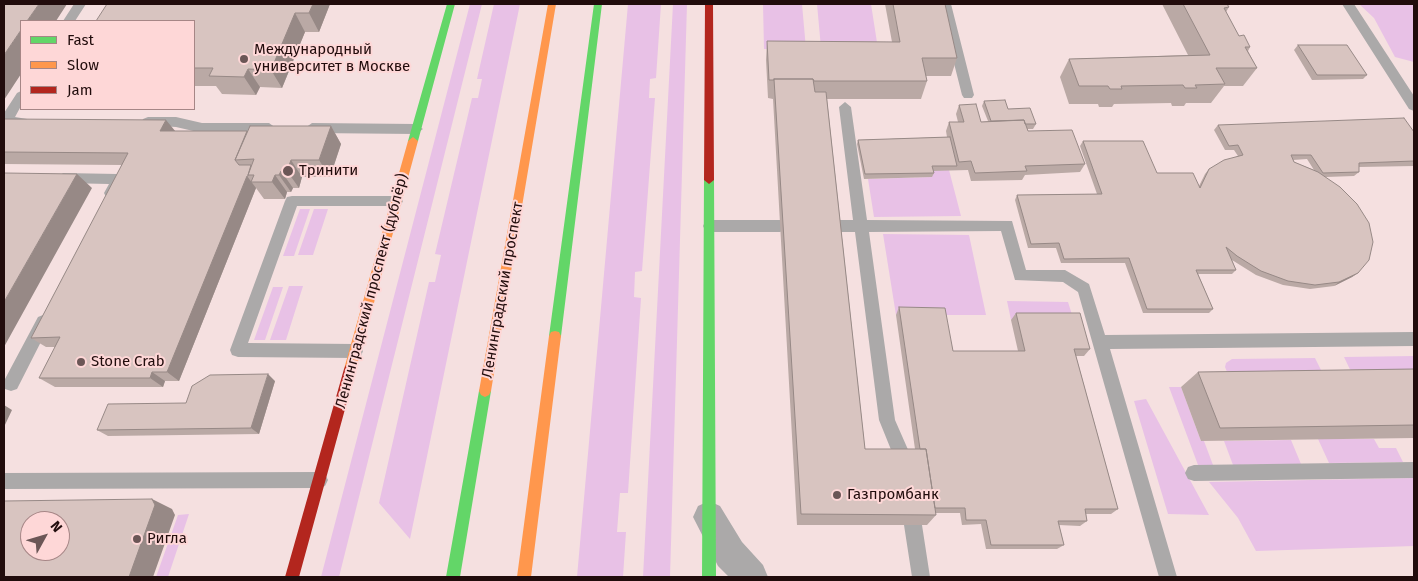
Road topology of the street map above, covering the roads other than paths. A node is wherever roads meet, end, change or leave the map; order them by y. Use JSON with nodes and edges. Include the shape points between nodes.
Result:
{"nodes":[{"id":1,"x":80,"y":4,"type":"edge"},
{"id":2,"x":451,"y":4,"type":"edge"},
{"id":3,"x":552,"y":4,"type":"edge"},
{"id":4,"x":598,"y":4,"type":"edge"},
{"id":5,"x":709,"y":4,"type":"edge"},
{"id":6,"x":945,"y":4,"type":"edge"},
{"id":7,"x":1348,"y":4,"type":"edge"},
{"id":8,"x":70,"y":20,"type":"edge"},
{"id":9,"x":968,"y":96,"type":"dead end"},
{"id":10,"x":20,"y":98,"type":"edge"},
{"id":11,"x":1414,"y":106,"type":"edge"},
{"id":12,"x":844,"y":107,"type":"edge"},
{"id":13,"x":33,"y":122,"type":"edge"},
{"id":14,"x":138,"y":122,"type":"edge"},
{"id":15,"x":281,"y":128,"type":"edge"},
{"id":16,"x":300,"y":128,"type":"edge"},
{"id":17,"x":416,"y":129,"type":"junction"},
{"id":18,"x":52,"y":178,"type":"edge"},
{"id":19,"x":396,"y":201,"type":"junction"},
{"id":20,"x":105,"y":205,"type":"edge"},
{"id":21,"x":710,"y":226,"type":"junction"},
{"id":22,"x":780,"y":226,"type":"edge"},
{"id":23,"x":835,"y":226,"type":"edge"},
{"id":24,"x":861,"y":226,"type":"junction"},
{"id":25,"x":51,"y":307,"type":"edge"},
{"id":26,"x":1414,"y":339,"type":"edge"},
{"id":27,"x":1100,"y":342,"type":"junction"},
{"id":28,"x":355,"y":351,"type":"junction"},
{"id":29,"x":11,"y":384,"type":"dead end"},
{"id":30,"x":904,"y":461,"type":"edge"},
{"id":31,"x":1414,"y":470,"type":"edge"},
{"id":32,"x":1194,"y":473,"type":"dead end"},
{"id":33,"x":319,"y":480,"type":"junction"},
{"id":34,"x":4,"y":481,"type":"edge"},
{"id":35,"x":708,"y":516,"type":"junction"},
{"id":36,"x":913,"y":525,"type":"edge"},
{"id":37,"x":292,"y":577,"type":"edge"},
{"id":38,"x":453,"y":577,"type":"edge"},
{"id":39,"x":524,"y":577,"type":"edge"},
{"id":40,"x":709,"y":577,"type":"edge"},
{"id":41,"x":750,"y":577,"type":"edge"},
{"id":42,"x":921,"y":577,"type":"edge"},
{"id":43,"x":1168,"y":577,"type":"edge"}],
"edges":[{"from":1,"to":8,"type":"lane"},
{"from":2,"to":17,"type":"main road","name":"Ленинградский проспект (дублёр)"},
{"from":3,"to":38,"type":"main road","name":"Ленинградский проспект"},
{"from":4,"to":39,"type":"main road"},
{"from":5,"to":21,"type":"main road"},
{"from":6,"to":9,"type":"lane"},
{"from":7,"to":11,"type":"lane"},
{"from":10,"to":13,"type":"lane","via":[[4,122]]},
{"from":12,"to":24,"type":"lane"},
{"from":14,"to":15,"type":"lane","via":[[176,122],[202,128]]},
{"from":16,"to":17,"type":"lane"},
{"from":17,"to":19,"type":"main road","name":"Ленинградский проспект (дублёр)"},
{"from":18,"to":20,"type":"lane","via":[[118,179]]},
{"from":19,"to":28,"type":"main road","name":"Ленинградский проспект (дублёр)"},
{"from":19,"to":28,"type":"lane","via":[[292,201],[238,350]]},
{"from":21,"to":22,"type":"lane"},
{"from":21,"to":35,"type":"main road"},
{"from":23,"to":24,"type":"lane"},
{"from":24,"to":27,"type":"lane","via":[[1007,225],[1020,276],[1065,276],[1084,288]]},
{"from":24,"to":30,"type":"lane","via":[[887,420]]},
{"from":25,"to":29,"type":"lane"},
{"from":26,"to":27,"type":"lane"},
{"from":27,"to":43,"type":"lane"},
{"from":28,"to":33,"type":"main road","name":"Ленинградский проспект (дублёр)"},
{"from":31,"to":32,"type":"lane"},
{"from":33,"to":34,"type":"lane"},
{"from":33,"to":37,"type":"main road","name":"Ленинградский проспект (дублёр)"},
{"from":35,"to":40,"type":"main road"},
{"from":35,"to":41,"type":"street","via":[[730,554]]},
{"from":36,"to":42,"type":"lane"}]}
